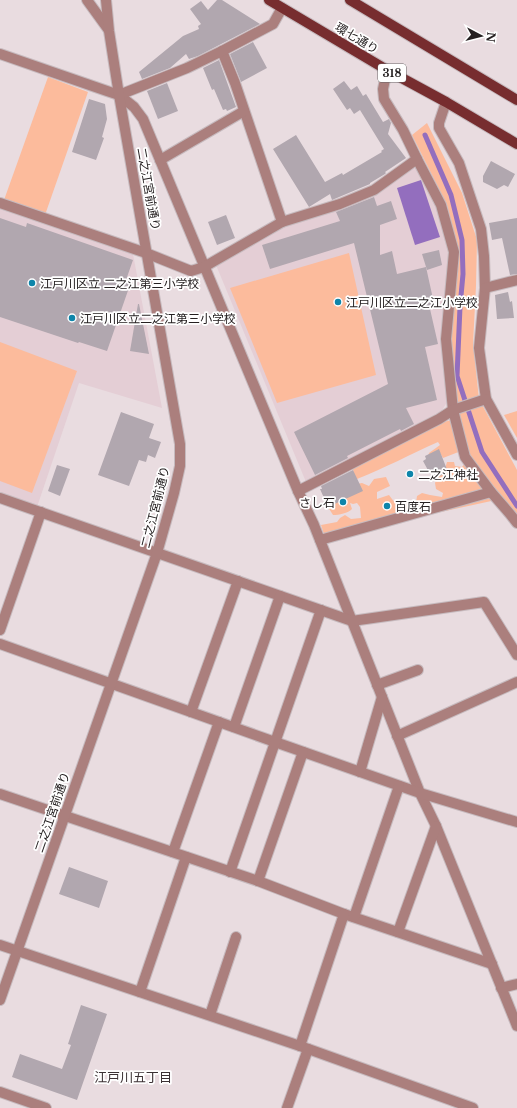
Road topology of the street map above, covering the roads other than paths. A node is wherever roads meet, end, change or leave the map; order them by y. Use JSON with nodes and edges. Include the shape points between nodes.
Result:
{"nodes":[{"id":1,"x":87,"y":0,"type":"edge"},
{"id":2,"x":106,"y":0,"type":"edge"},
{"id":3,"x":269,"y":0,"type":"edge"},
{"id":4,"x":350,"y":0,"type":"edge"},
{"id":5,"x":282,"y":8,"type":"junction"},
{"id":6,"x":109,"y":31,"type":"junction"},
{"id":7,"x":222,"y":51,"type":"junction"},
{"id":8,"x":0,"y":54,"type":"edge"},
{"id":9,"x":387,"y":70,"type":"junction"},
{"id":10,"x":119,"y":95,"type":"junction"},
{"id":11,"x":517,"y":100,"type":"edge"},
{"id":12,"x":446,"y":102,"type":"junction"},
{"id":13,"x":244,"y":110,"type":"junction"},
{"id":14,"x":517,"y":144,"type":"edge"},
{"id":15,"x":417,"y":159,"type":"junction"},
{"id":16,"x":160,"y":160,"type":"junction"},
{"id":17,"x":0,"y":202,"type":"edge"},
{"id":18,"x":282,"y":222,"type":"junction"},
{"id":19,"x":146,"y":254,"type":"junction"},
{"id":20,"x":204,"y":267,"type":"junction"},
{"id":21,"x":517,"y":280,"type":"edge"},
{"id":22,"x":485,"y":288,"type":"junction"},
{"id":23,"x":482,"y":400,"type":"junction"},
{"id":24,"x":455,"y":409,"type":"junction"},
{"id":25,"x":517,"y":455,"type":"edge"},
{"id":26,"x":298,"y":491,"type":"junction"},
{"id":27,"x":491,"y":492,"type":"junction"},
{"id":28,"x":0,"y":498,"type":"edge"},
{"id":29,"x":41,"y":512,"type":"junction"},
{"id":30,"x":517,"y":524,"type":"edge"},
{"id":31,"x":320,"y":540,"type":"junction"},
{"id":32,"x":157,"y":553,"type":"junction"},
{"id":33,"x":238,"y":581,"type":"junction"},
{"id":34,"x":280,"y":596,"type":"junction"},
{"id":35,"x":321,"y":610,"type":"junction"},
{"id":36,"x":352,"y":621,"type":"junction"},
{"id":37,"x":0,"y":630,"type":"edge"},
{"id":38,"x":0,"y":644,"type":"edge"},
{"id":39,"x":517,"y":655,"type":"edge"},
{"id":40,"x":418,"y":670,"type":"dead end"},
{"id":41,"x":517,"y":682,"type":"edge"},
{"id":42,"x":111,"y":683,"type":"junction"},
{"id":43,"x":377,"y":685,"type":"junction"},
{"id":44,"x":382,"y":697,"type":"junction"},
{"id":45,"x":191,"y":712,"type":"junction"},
{"id":46,"x":219,"y":722,"type":"junction"},
{"id":47,"x":234,"y":727,"type":"junction"},
{"id":48,"x":397,"y":736,"type":"junction"},
{"id":49,"x":275,"y":742,"type":"junction"},
{"id":50,"x":303,"y":752,"type":"junction"},
{"id":51,"x":360,"y":772,"type":"junction"},
{"id":52,"x":399,"y":786,"type":"junction"},
{"id":53,"x":420,"y":793,"type":"junction"},
{"id":54,"x":0,"y":794,"type":"edge"},
{"id":55,"x":64,"y":816,"type":"junction"},
{"id":56,"x":517,"y":822,"type":"edge"},
{"id":57,"x":436,"y":826,"type":"junction"},
{"id":58,"x":173,"y":852,"type":"junction"},
{"id":59,"x":186,"y":857,"type":"junction"},
{"id":60,"x":230,"y":872,"type":"junction"},
{"id":61,"x":258,"y":881,"type":"junction"},
{"id":62,"x":349,"y":916,"type":"junction"},
{"id":63,"x":398,"y":932,"type":"junction"},
{"id":64,"x":236,"y":937,"type":"dead end"},
{"id":65,"x":0,"y":945,"type":"edge"},
{"id":66,"x":17,"y":951,"type":"junction"},
{"id":67,"x":492,"y":964,"type":"junction"},
{"id":68,"x":517,"y":984,"type":"edge"},
{"id":69,"x":501,"y":988,"type":"junction"},
{"id":70,"x":140,"y":992,"type":"junction"},
{"id":71,"x":0,"y":1000,"type":"edge"},
{"id":72,"x":210,"y":1015,"type":"junction"},
{"id":73,"x":517,"y":1026,"type":"edge"},
{"id":74,"x":304,"y":1047,"type":"junction"},
{"id":75,"x":0,"y":1092,"type":"edge"},
{"id":76,"x":46,"y":1108,"type":"edge"},
{"id":77,"x":287,"y":1108,"type":"edge"},
{"id":78,"x":473,"y":1108,"type":"edge"}],
"edges":[{"from":1,"to":6,"type":"street"},
{"from":2,"to":6,"type":"street","name":"二之江宮前通り"},
{"from":3,"to":5,"type":"main road","name":"環七通り","number":"318"},
{"from":4,"to":11,"type":"main road"},
{"from":5,"to":7,"type":"street","via":[[273,24]]},
{"from":5,"to":9,"type":"main road","name":"環七通り","number":"318"},
{"from":6,"to":10,"type":"street","name":"二之江宮前通り"},
{"from":7,"to":10,"type":"street"},
{"from":7,"to":13,"type":"street"},
{"from":8,"to":10,"type":"street"},
{"from":9,"to":12,"type":"main road","name":"環七通り","number":"318"},
{"from":9,"to":15,"type":"street","via":[[383,89],[384,99],[404,130]]},
{"from":10,"to":16,"type":"street","via":[[134,107],[143,119]]},
{"from":10,"to":19,"type":"street","name":"二之江宮前通り"},
{"from":12,"to":14,"type":"main road","name":"環七通り","number":"318"},
{"from":12,"to":22,"type":"street","via":[[439,128],[458,163],[481,230]]},
{"from":13,"to":16,"type":"street"},
{"from":13,"to":18,"type":"street"},
{"from":15,"to":18,"type":"street","via":[[374,190],[340,204]]},
{"from":15,"to":24,"type":"street","via":[[441,205],[454,252],[446,339]]},
{"from":16,"to":20,"type":"street"},
{"from":17,"to":19,"type":"street"},
{"from":18,"to":20,"type":"street"},
{"from":19,"to":20,"type":"street","via":[[192,271]]},
{"from":19,"to":32,"type":"street","name":"二之江宮前通り","via":[[180,444],[180,466]]},
{"from":20,"to":26,"type":"street"},
{"from":21,"to":22,"type":"street"},
{"from":22,"to":23,"type":"street","via":[[479,348]]},
{"from":23,"to":24,"type":"street"},
{"from":23,"to":25,"type":"street"},
{"from":24,"to":26,"type":"street"},
{"from":24,"to":27,"type":"street","via":[[465,457]]},
{"from":26,"to":31,"type":"street"},
{"from":27,"to":30,"type":"street"},
{"from":27,"to":31,"type":"street"},
{"from":28,"to":29,"type":"street"},
{"from":29,"to":32,"type":"street"},
{"from":29,"to":37,"type":"street"},
{"from":31,"to":36,"type":"street"},
{"from":32,"to":33,"type":"street"},
{"from":32,"to":42,"type":"street","name":"二之江宮前通り"},
{"from":33,"to":34,"type":"street"},
{"from":33,"to":45,"type":"street"},
{"from":34,"to":35,"type":"street"},
{"from":34,"to":47,"type":"street"},
{"from":35,"to":36,"type":"street"},
{"from":35,"to":49,"type":"street"},
{"from":36,"to":39,"type":"street","via":[[484,602]]},
{"from":36,"to":43,"type":"street"},
{"from":38,"to":42,"type":"street"},
{"from":40,"to":43,"type":"street"},
{"from":41,"to":48,"type":"street"},
{"from":42,"to":45,"type":"street"},
{"from":42,"to":55,"type":"street","name":"二之江宮前通り"},
{"from":43,"to":44,"type":"street"},
{"from":44,"to":48,"type":"street"},
{"from":44,"to":51,"type":"street"},
{"from":45,"to":46,"type":"street"},
{"from":46,"to":47,"type":"street"},
{"from":46,"to":58,"type":"street"},
{"from":47,"to":49,"type":"street"},
{"from":48,"to":53,"type":"street"},
{"from":49,"to":50,"type":"street"},
{"from":49,"to":60,"type":"street"},
{"from":50,"to":51,"type":"street"},
{"from":50,"to":61,"type":"street"},
{"from":51,"to":52,"type":"street"},
{"from":52,"to":53,"type":"street"},
{"from":52,"to":62,"type":"street"},
{"from":53,"to":56,"type":"street"},
{"from":53,"to":57,"type":"street"},
{"from":54,"to":55,"type":"street"},
{"from":55,"to":58,"type":"street"},
{"from":55,"to":66,"type":"street","name":"二之江宮前通り"},
{"from":57,"to":63,"type":"street"},
{"from":57,"to":67,"type":"street"},
{"from":58,"to":59,"type":"street"},
{"from":59,"to":60,"type":"street"},
{"from":59,"to":70,"type":"street"},
{"from":60,"to":61,"type":"street"},
{"from":61,"to":62,"type":"street"},
{"from":62,"to":63,"type":"street"},
{"from":62,"to":74,"type":"street"},
{"from":63,"to":67,"type":"street"},
{"from":64,"to":72,"type":"street"},
{"from":65,"to":66,"type":"street"},
{"from":66,"to":70,"type":"street"},
{"from":66,"to":71,"type":"street","name":"二之江宮前通り"},
{"from":67,"to":69,"type":"street"},
{"from":68,"to":69,"type":"street"},
{"from":69,"to":73,"type":"street"},
{"from":70,"to":72,"type":"street"},
{"from":72,"to":74,"type":"street"},
{"from":74,"to":77,"type":"street"},
{"from":74,"to":78,"type":"street"},
{"from":75,"to":76,"type":"street"}]}
